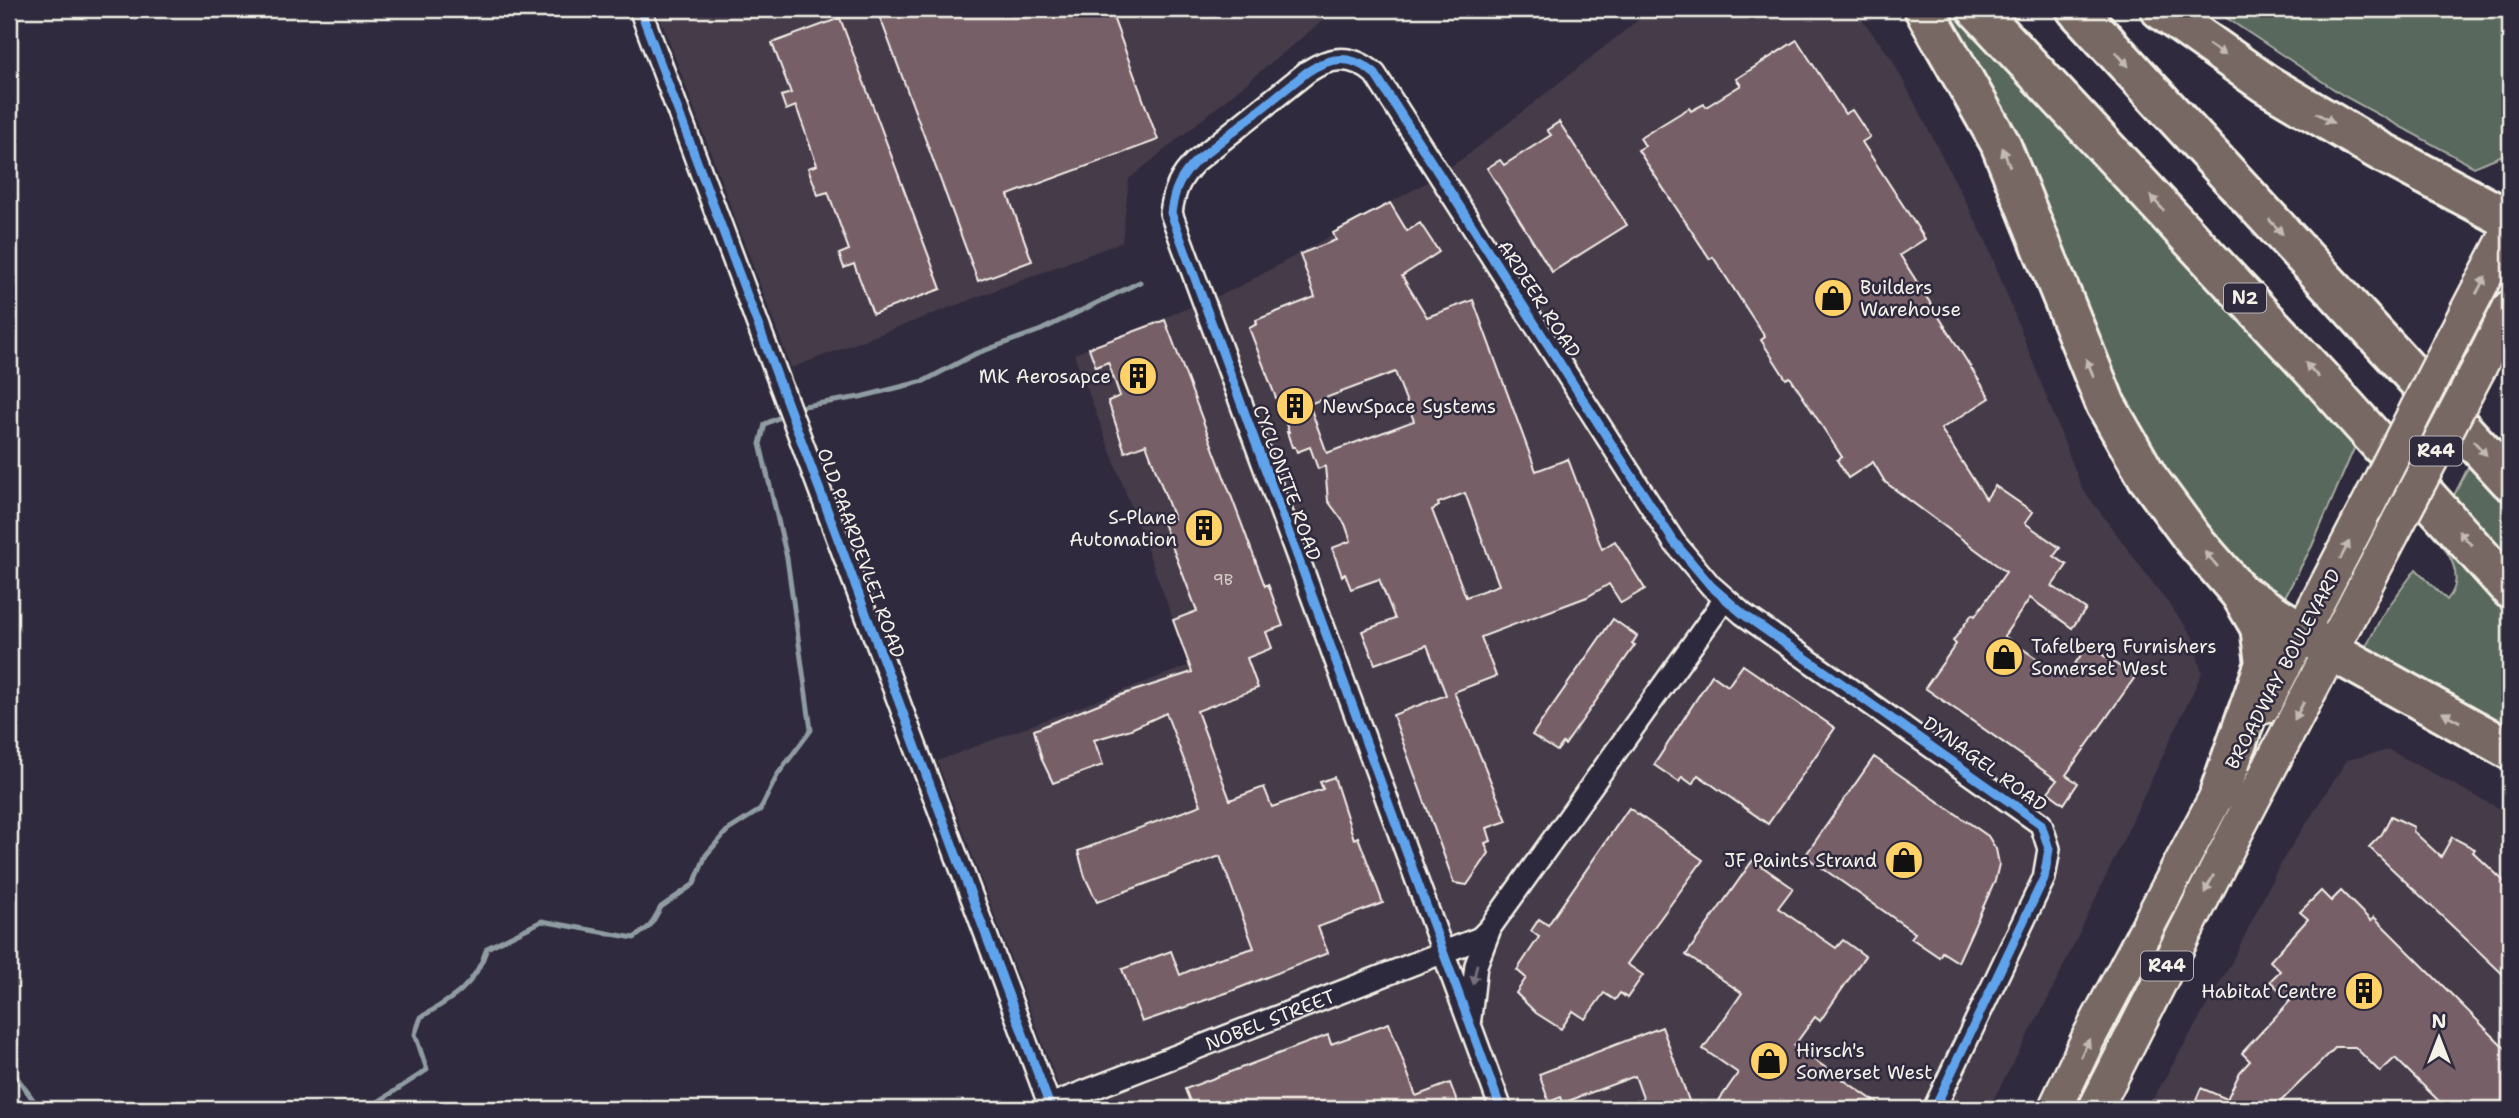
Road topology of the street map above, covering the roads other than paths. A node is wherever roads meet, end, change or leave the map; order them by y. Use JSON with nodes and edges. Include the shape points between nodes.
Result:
{"nodes":[{"id":1,"x":640,"y":9,"type":"edge"},
{"id":2,"x":1924,"y":9,"type":"edge"},
{"id":3,"x":1977,"y":9,"type":"edge"},
{"id":4,"x":2076,"y":9,"type":"edge"},
{"id":5,"x":2160,"y":9,"type":"edge"},
{"id":6,"x":1307,"y":72,"type":"joint"},
{"id":7,"x":2510,"y":220,"type":"edge"},
{"id":8,"x":2510,"y":229,"type":"edge"},
{"id":9,"x":2510,"y":307,"type":"edge"},
{"id":10,"x":2510,"y":481,"type":"edge"},
{"id":11,"x":2510,"y":589,"type":"edge"},
{"id":12,"x":2239,"y":592,"type":"junction"},
{"id":13,"x":1725,"y":599,"type":"junction"},
{"id":14,"x":2316,"y":641,"type":"junction"},
{"id":15,"x":2510,"y":751,"type":"edge"},
{"id":16,"x":2220,"y":790,"type":"junction"},
{"id":17,"x":1489,"y":929,"type":"junction"},
{"id":18,"x":1442,"y":955,"type":"junction"},
{"id":19,"x":1469,"y":1022,"type":"junction"},
{"id":20,"x":1050,"y":1107,"type":"edge"},
{"id":21,"x":1501,"y":1109,"type":"edge"},
{"id":22,"x":1934,"y":1109,"type":"edge"},
{"id":23,"x":2055,"y":1109,"type":"edge"},
{"id":24,"x":2095,"y":1109,"type":"edge"}],
"edges":[{"from":1,"to":20,"type":"street","name":"OLD PAARDEVLEI ROAD"},
{"from":12,"to":2,"type":"highway","one_way":true,"via":[[2166,504],[2125,442],[2000,143]]},
{"from":11,"to":3,"type":"highway","number":"N2","one_way":true},
{"from":4,"to":10,"type":"highway","one_way":true},
{"from":5,"to":7,"type":"highway","one_way":true,"via":[[2266,83]]},
{"from":6,"to":13,"type":"street","name":"ARDEER ROAD","via":[[1337,58],[1352,59],[1375,74],[1674,542]]},
{"from":6,"to":18,"type":"street","name":"CYCLONITE ROAD","via":[[1182,175],[1171,213]]},
{"from":14,"to":8,"type":"main road","name":"BROADWAY BOULEVARD","number":"R44","one_way":true,"bridge":true,"via":[[2367,507]]},
{"from":9,"to":14,"type":"main road","name":"BROADWAY BOULEVARD","number":"R44","bridge":true,"via":[[2392,534]]},
{"from":12,"to":14,"type":"highway"},
{"from":12,"to":16,"type":"highway","via":[[2260,627],[2265,663]]},
{"from":13,"to":17,"type":"street","name":"NOBEL STREET"},
{"from":13,"to":22,"type":"street","name":"DYNAGEL ROAD","via":[[2031,815],[2047,836],[2044,878]]},
{"from":15,"to":14,"type":"highway","one_way":true},
{"from":14,"to":16,"type":"main road","name":"BROADWAY BOULEVARD","number":"R44"},
{"from":14,"to":24,"type":"main road","name":"BROADWAY BOULEVARD","number":"R44","one_way":true},
{"from":23,"to":16,"type":"main road","name":"BROADWAY BOULEVARD","number":"R44","one_way":true},
{"from":17,"to":18,"type":"street","name":"NOBEL STREET","via":[[1472,943]]},
{"from":17,"to":19,"type":"street","name":"NOBEL STREET","one_way":true,"via":[[1476,965]]},
{"from":18,"to":19,"type":"street"},
{"from":18,"to":20,"type":"street","name":"NOBEL STREET"},
{"from":19,"to":21,"type":"street"}]}
